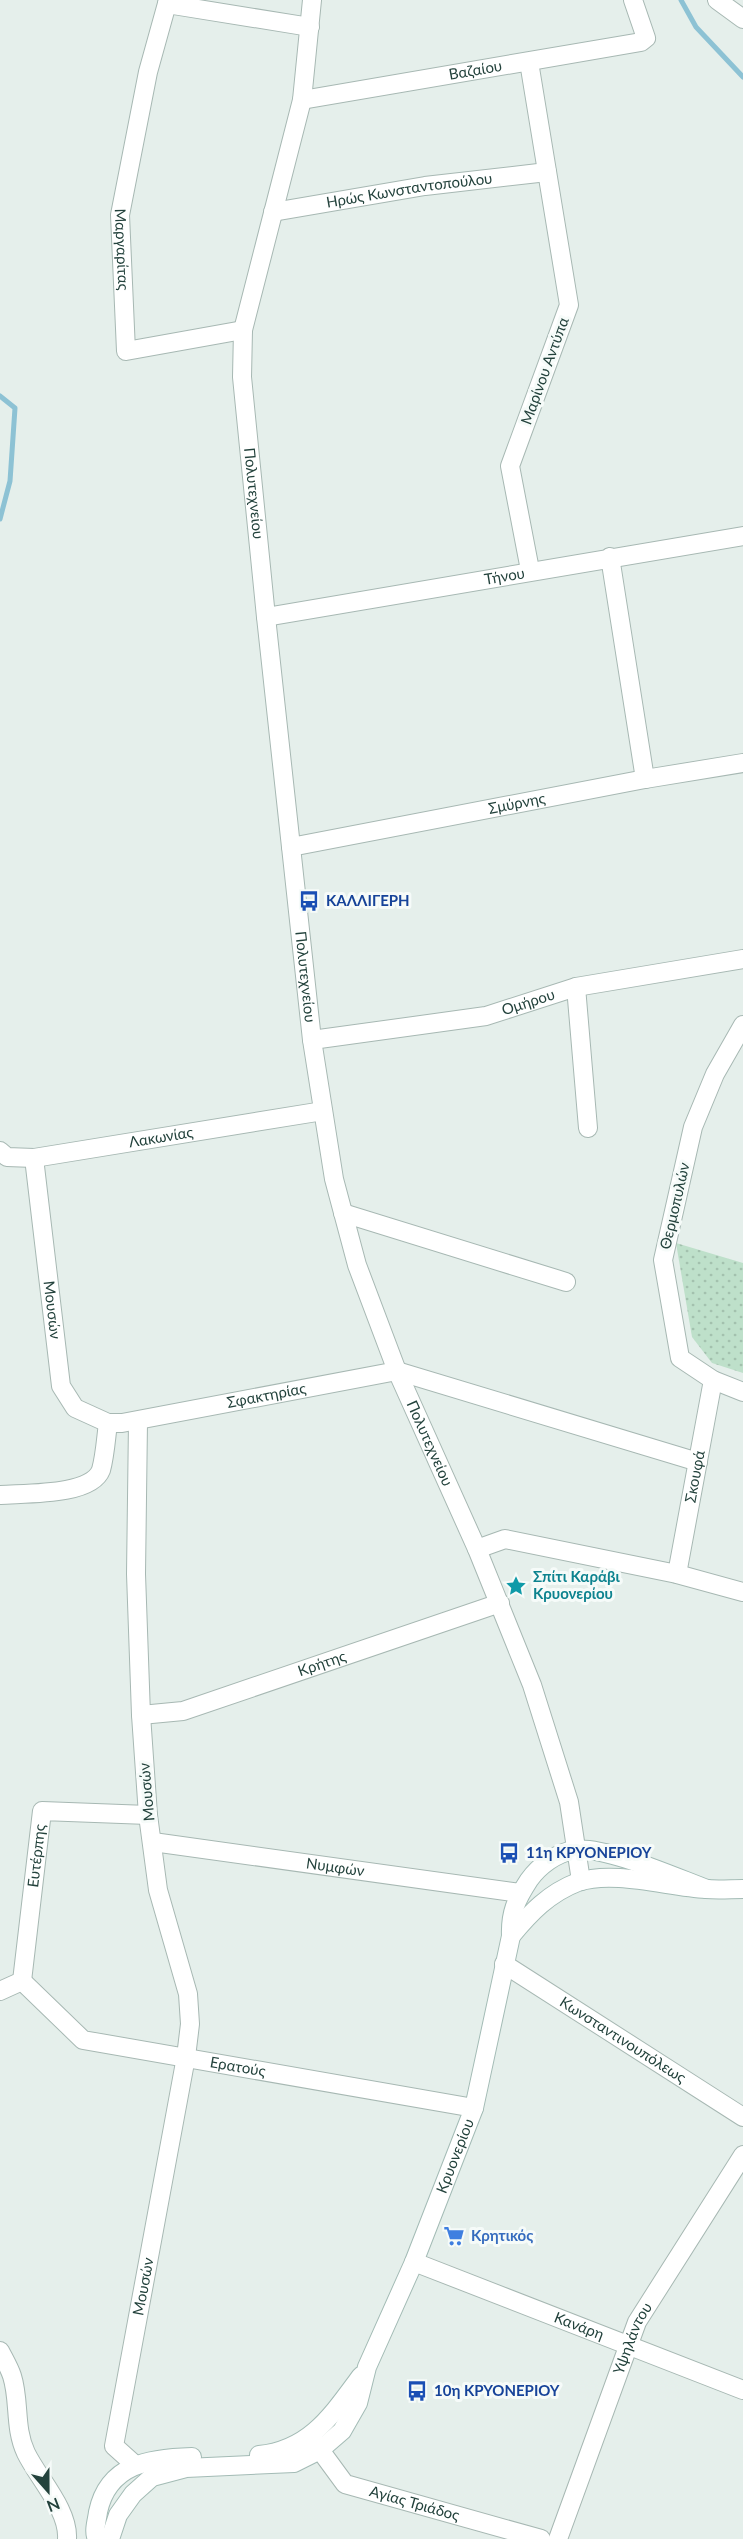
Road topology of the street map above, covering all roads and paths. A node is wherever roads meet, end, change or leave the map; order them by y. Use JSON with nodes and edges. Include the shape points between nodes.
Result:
{"nodes":[{"id":1,"x":312,"y":0,"type":"edge"},
{"id":2,"x":633,"y":0,"type":"edge"},
{"id":3,"x":717,"y":0,"type":"edge"},
{"id":4,"x":168,"y":2,"type":"edge"},
{"id":5,"x":743,"y":19,"type":"edge"},
{"id":6,"x":310,"y":27,"type":"junction"},
{"id":7,"x":529,"y":62,"type":"junction"},
{"id":8,"x":302,"y":100,"type":"junction"},
{"id":9,"x":547,"y":172,"type":"junction"},
{"id":10,"x":273,"y":212,"type":"junction"},
{"id":11,"x":243,"y":330,"type":"junction"},
{"id":12,"x":743,"y":536,"type":"edge"},
{"id":13,"x":610,"y":557,"type":"junction"},
{"id":14,"x":530,"y":570,"type":"junction"},
{"id":15,"x":266,"y":617,"type":"junction"},
{"id":16,"x":743,"y":763,"type":"edge"},
{"id":17,"x":645,"y":779,"type":"junction"},
{"id":18,"x":291,"y":847,"type":"junction"},
{"id":19,"x":743,"y":959,"type":"edge"},
{"id":20,"x":576,"y":987,"type":"junction"},
{"id":21,"x":743,"y":1025,"type":"edge"},
{"id":22,"x":312,"y":1040,"type":"junction"},
{"id":23,"x":323,"y":1111,"type":"junction"},
{"id":24,"x":588,"y":1128,"type":"dead end"},
{"id":25,"x":0,"y":1151,"type":"edge"},
{"id":26,"x":34,"y":1158,"type":"junction"},
{"id":27,"x":343,"y":1213,"type":"junction"},
{"id":28,"x":566,"y":1282,"type":"dead end"},
{"id":29,"x":397,"y":1371,"type":"junction"},
{"id":30,"x":713,"y":1380,"type":"junction"},
{"id":31,"x":743,"y":1392,"type":"edge"},
{"id":32,"x":138,"y":1422,"type":"junction"},
{"id":33,"x":108,"y":1423,"type":"junction"},
{"id":34,"x":698,"y":1462,"type":"junction"},
{"id":35,"x":0,"y":1495,"type":"edge"},
{"id":36,"x":477,"y":1549,"type":"junction"},
{"id":37,"x":677,"y":1574,"type":"junction"},
{"id":38,"x":743,"y":1592,"type":"edge"},
{"id":39,"x":500,"y":1603,"type":"junction"},
{"id":40,"x":141,"y":1715,"type":"junction"},
{"id":41,"x":148,"y":1815,"type":"junction"},
{"id":42,"x":153,"y":1842,"type":"junction"},
{"id":43,"x":575,"y":1850,"type":"junction"},
{"id":44,"x":581,"y":1881,"type":"junction"},
{"id":45,"x":707,"y":1889,"type":"junction"},
{"id":46,"x":743,"y":1889,"type":"edge"},
{"id":47,"x":520,"y":1893,"type":"junction"},
{"id":48,"x":512,"y":1936,"type":"junction"},
{"id":49,"x":504,"y":1964,"type":"junction"},
{"id":50,"x":22,"y":1981,"type":"junction"},
{"id":51,"x":0,"y":1991,"type":"edge"},
{"id":52,"x":186,"y":2057,"type":"junction"},
{"id":53,"x":474,"y":2108,"type":"junction"},
{"id":54,"x":743,"y":2117,"type":"edge"},
{"id":55,"x":743,"y":2155,"type":"edge"},
{"id":56,"x":414,"y":2262,"type":"junction"},
{"id":57,"x":630,"y":2345,"type":"junction"},
{"id":58,"x":0,"y":2351,"type":"edge"},
{"id":59,"x":743,"y":2390,"type":"edge"},
{"id":60,"x":315,"y":2444,"type":"junction"},
{"id":61,"x":134,"y":2464,"type":"junction"},
{"id":62,"x":67,"y":2539,"type":"edge"},
{"id":63,"x":97,"y":2539,"type":"edge"},
{"id":64,"x":111,"y":2539,"type":"edge"},
{"id":65,"x":541,"y":2539,"type":"edge"},
{"id":66,"x":558,"y":2539,"type":"edge"}],
"edges":[{"from":1,"to":6,"type":"street","name":"Πολυτεχνείου"},
{"from":2,"to":7,"type":"street","name":"Βαζαίου","via":[[646,38],[633,44]]},
{"from":3,"to":5,"type":"street"},
{"from":4,"to":6,"type":"street"},
{"from":4,"to":11,"type":"street","name":"Μαργαρίτας","via":[[148,72],[120,215],[126,351]]},
{"from":6,"to":8,"type":"street","name":"Πολυτεχνείου"},
{"from":7,"to":8,"type":"street","name":"Βαζαίου"},
{"from":7,"to":9,"type":"street","name":"Μαρίνου Αντύπα"},
{"from":8,"to":10,"type":"street","name":"Πολυτεχνείου"},
{"from":9,"to":10,"type":"street","name":"Ηρώς Κωνσταντοπούλου","via":[[425,186]]},
{"from":9,"to":14,"type":"street","name":"Μαρίνου Αντύπα","via":[[569,305],[510,466]]},
{"from":10,"to":11,"type":"street","name":"Πολυτεχνείου"},
{"from":11,"to":15,"type":"street","name":"Πολυτεχνείου","via":[[242,377]]},
{"from":12,"to":13,"type":"street","name":"Τήνου"},
{"from":13,"to":14,"type":"street","name":"Τήνου"},
{"from":13,"to":17,"type":"street"},
{"from":14,"to":15,"type":"street","name":"Τήνου"},
{"from":15,"to":18,"type":"street","name":"Πολυτεχνείου"},
{"from":16,"to":17,"type":"street","name":"Σμύρνης"},
{"from":17,"to":18,"type":"street","name":"Σμύρνης"},
{"from":18,"to":22,"type":"street","name":"Πολυτεχνείου"},
{"from":19,"to":20,"type":"street","name":"Ομήρου"},
{"from":20,"to":22,"type":"street","name":"Ομήρου","via":[[486,1016]]},
{"from":20,"to":24,"type":"street"},
{"from":21,"to":30,"type":"street","name":"Θερμοπυλών","via":[[715,1074],[693,1127],[663,1260],[680,1358]]},
{"from":22,"to":23,"type":"street","name":"Πολυτεχνείου"},
{"from":23,"to":26,"type":"street","name":"Λακωνίας"},
{"from":23,"to":27,"type":"street","name":"Πολυτεχνείου"},
{"from":25,"to":26,"type":"street","name":"Λακωνίας","via":[[7,1157]]},
{"from":26,"to":33,"type":"street","name":"Μουσών","via":[[62,1386],[75,1408]]},
{"from":27,"to":28,"type":"street"},
{"from":27,"to":29,"type":"street","name":"Πολυτεχνείου","via":[[357,1265]]},
{"from":29,"to":32,"type":"street","name":"Σφακτηρίας"},
{"from":29,"to":34,"type":"street"},
{"from":29,"to":36,"type":"street","name":"Πολυτεχνείου"},
{"from":30,"to":31,"type":"street","name":"Θερμοπυλών"},
{"from":30,"to":34,"type":"street","name":"Σκουφά"},
{"from":32,"to":33,"type":"street","name":"Μουσών"},
{"from":32,"to":40,"type":"street","name":"Μουσών","via":[[136,1574]]},
{"from":33,"to":35,"type":"street","via":[[101,1469],[88,1484],[75,1489]]},
{"from":34,"to":37,"type":"street","name":"Σκουφά"},
{"from":36,"to":37,"type":"street","via":[[505,1539]]},
{"from":36,"to":39,"type":"street","name":"Πολυτεχνείου"},
{"from":37,"to":38,"type":"street"},
{"from":39,"to":40,"type":"street","name":"Κρήτης","via":[[183,1711]]},
{"from":39,"to":43,"type":"street","name":"Πολυτεχνείου","via":[[532,1685],[569,1802]]},
{"from":40,"to":41,"type":"street","name":"Μουσών"},
{"from":41,"to":42,"type":"street","name":"Μουσών"},
{"from":41,"to":50,"type":"street","name":"Ευτέρπης","via":[[42,1811]]},
{"from":42,"to":47,"type":"street","name":"Νυμφών"},
{"from":42,"to":52,"type":"street","name":"Μουσών","via":[[158,1890],[188,1994]]},
{"from":43,"to":44,"type":"street","name":"Πολυτεχνείου"},
{"from":43,"to":45,"type":"street","name":"Κρυονερίου","via":[[611,1854]]},
{"from":43,"to":47,"type":"street","name":"Κρυονερίου","via":[[551,1858]]},
{"from":44,"to":45,"type":"street","name":"Κρυονερίου","via":[[611,1878]]},
{"from":44,"to":48,"type":"street","name":"Κρυονερίου","via":[[541,1903]]},
{"from":45,"to":46,"type":"street","name":"Κρυονερίου"},
{"from":47,"to":48,"type":"street","name":"Κρυονερίου","via":[[510,1917]]},
{"from":48,"to":49,"type":"street","name":"Κρυονερίου"},
{"from":49,"to":53,"type":"street","name":"Κρυονερίου"},
{"from":49,"to":54,"type":"street","name":"Κωνσταντινουπόλεως"},
{"from":50,"to":51,"type":"street"},
{"from":50,"to":52,"type":"street","name":"Ερατούς","via":[[82,2040]]},
{"from":52,"to":53,"type":"street","name":"Ερατούς"},
{"from":52,"to":61,"type":"street","name":"Μουσών","via":[[114,2446]]},
{"from":53,"to":56,"type":"street","name":"Κρυονερίου"},
{"from":55,"to":57,"type":"street","name":"Υψηλάντου","via":[[637,2322]]},
{"from":56,"to":57,"type":"street","name":"Κανάρη"},
{"from":56,"to":60,"type":"street","name":"Κρυονερίου","via":[[367,2367],[358,2403],[342,2431]]},
{"from":57,"to":59,"type":"street","name":"Κανάρη"},
{"from":57,"to":66,"type":"street","name":"Υψηλάντου"},
{"from":58,"to":62,"type":"street","via":[[13,2377],[26,2453],[54,2499],[68,2531]]},
{"from":60,"to":61,"type":"street","name":"Κρυονερίου","via":[[238,2457],[184,2457]]},
{"from":60,"to":64,"type":"street","name":"Κρυονερίου","via":[[294,2463],[186,2468],[152,2477],[118,2515]]},
{"from":60,"to":65,"type":"street","name":"Αγίας Τριάδος","via":[[345,2484]]},
{"from":61,"to":63,"type":"street","via":[[111,2482],[100,2503],[94,2534]]}]}
